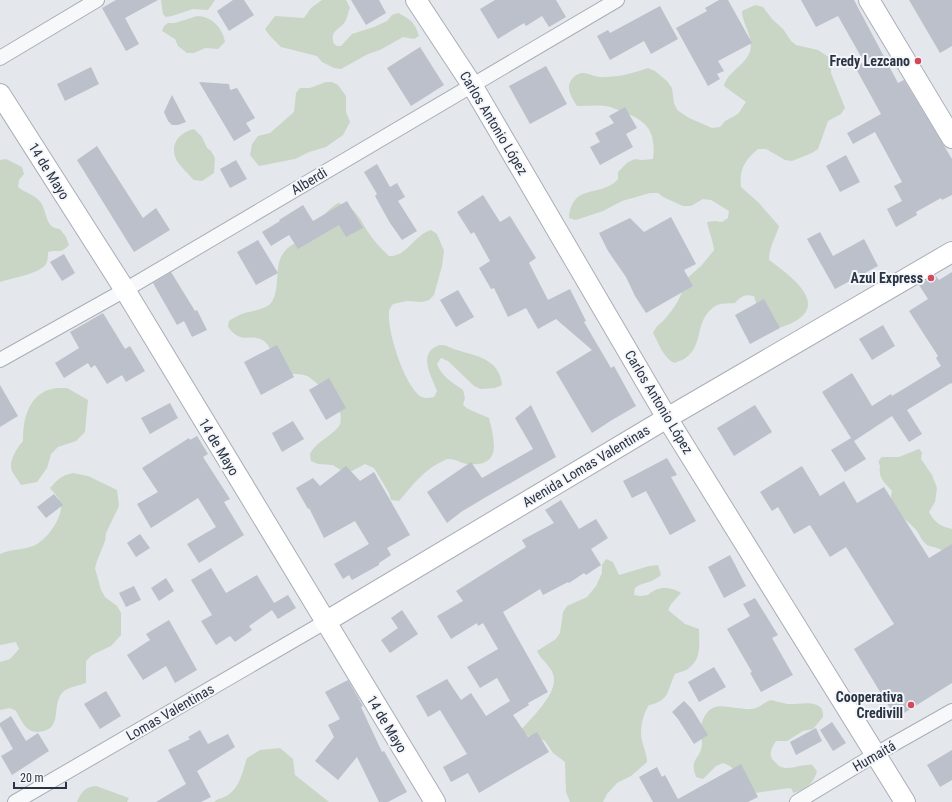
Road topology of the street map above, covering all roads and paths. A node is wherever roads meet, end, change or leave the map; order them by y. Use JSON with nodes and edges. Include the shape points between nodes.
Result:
{"nodes":[{"id":1,"x":97,"y":0,"type":"edge"},
{"id":2,"x":416,"y":0,"type":"edge"},
{"id":3,"x":617,"y":0,"type":"edge"},
{"id":4,"x":869,"y":0,"type":"edge"},
{"id":5,"x":0,"y":58,"type":"edge"},
{"id":6,"x":472,"y":85,"type":"junction"},
{"id":7,"x":0,"y":94,"type":"edge"},
{"id":8,"x":952,"y":138,"type":"edge"},
{"id":9,"x":952,"y":252,"type":"edge"},
{"id":10,"x":125,"y":290,"type":"junction"},
{"id":11,"x":0,"y":360,"type":"edge"},
{"id":12,"x":667,"y":418,"type":"junction"},
{"id":13,"x":325,"y":622,"type":"junction"},
{"id":14,"x":952,"y":711,"type":"edge"},
{"id":15,"x":876,"y":754,"type":"junction"},
{"id":16,"x":16,"y":802,"type":"edge"},
{"id":17,"x":435,"y":802,"type":"edge"},
{"id":18,"x":796,"y":802,"type":"edge"},
{"id":19,"x":905,"y":802,"type":"edge"}],
"edges":[{"from":1,"to":5,"type":"street"},
{"from":2,"to":6,"type":"street","name":"Carlos Antonio López"},
{"from":3,"to":6,"type":"street","name":"Alberdi"},
{"from":4,"to":8,"type":"street"},
{"from":6,"to":10,"type":"street","name":"Alberdi"},
{"from":6,"to":12,"type":"street","name":"Carlos Antonio López"},
{"from":7,"to":10,"type":"street","name":"14 de Mayo"},
{"from":9,"to":12,"type":"street","name":"Avenida Lomas Valentinas"},
{"from":10,"to":11,"type":"street","name":"Alberdi"},
{"from":10,"to":13,"type":"street","name":"14 de Mayo"},
{"from":12,"to":13,"type":"street","name":"Avenida Lomas Valentinas"},
{"from":12,"to":15,"type":"street","name":"Carlos Antonio López"},
{"from":13,"to":16,"type":"street","name":"Lomas Valentinas"},
{"from":13,"to":17,"type":"street","name":"14 de Mayo"},
{"from":14,"to":15,"type":"street","name":"Humaitá"},
{"from":15,"to":18,"type":"street","name":"Humaitá"},
{"from":15,"to":19,"type":"street","name":"Carlos Antonio López"}]}
